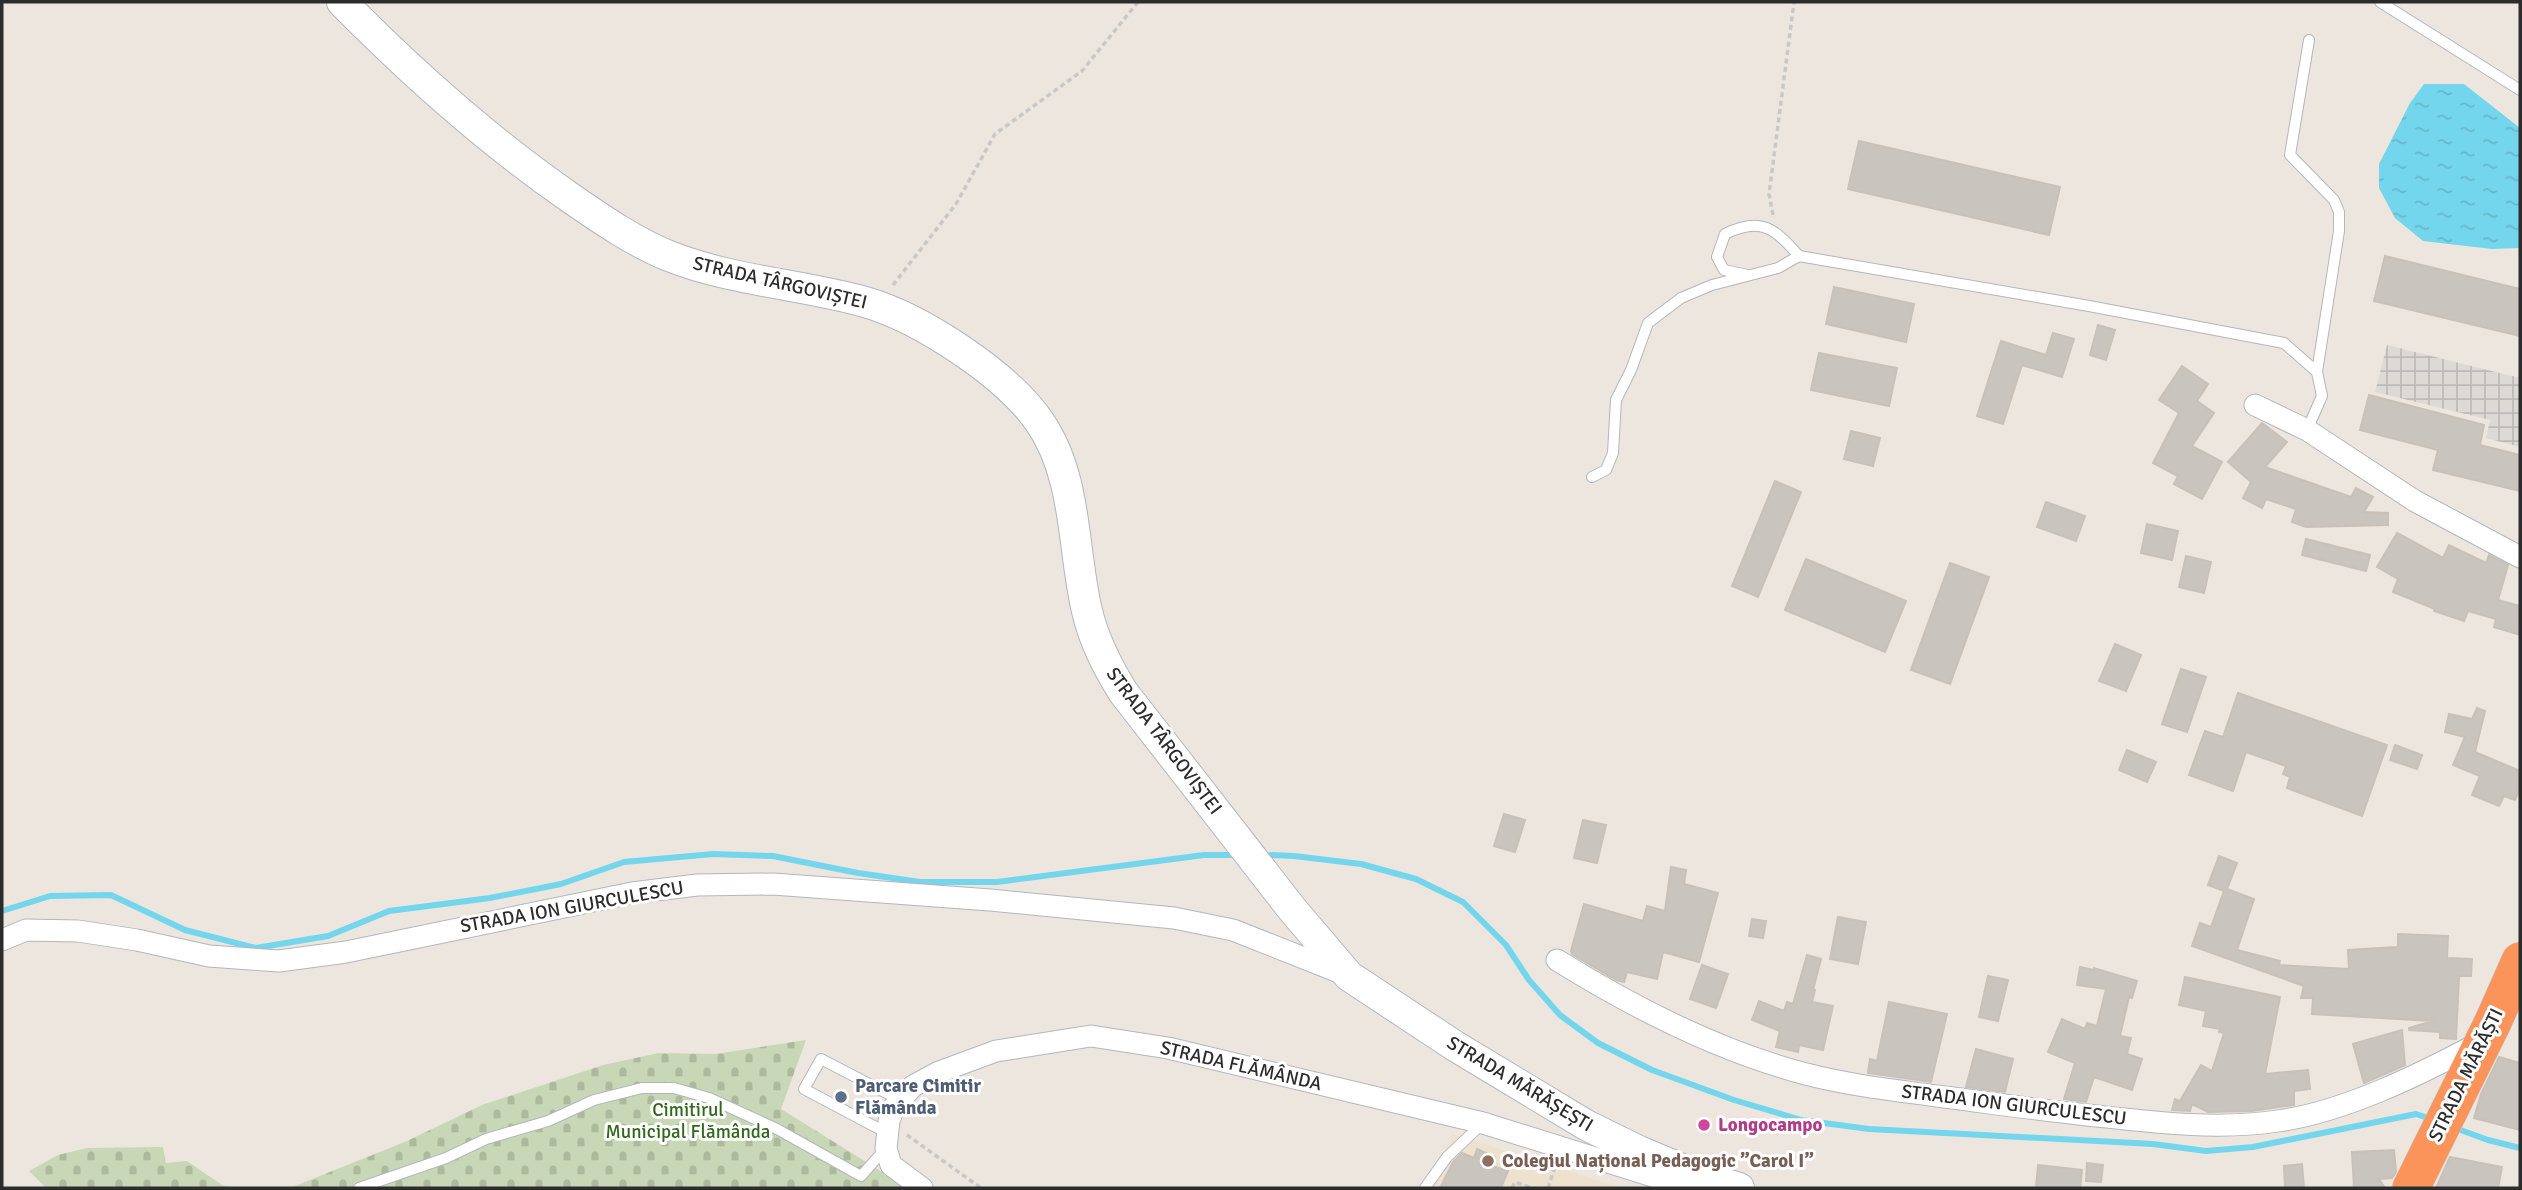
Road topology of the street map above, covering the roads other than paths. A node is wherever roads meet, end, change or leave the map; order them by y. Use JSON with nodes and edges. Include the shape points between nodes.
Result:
{"nodes":[{"id":1,"x":342,"y":2,"type":"edge"},
{"id":2,"x":2381,"y":2,"type":"edge"},
{"id":3,"x":2309,"y":40,"type":"dead end"},
{"id":4,"x":2520,"y":90,"type":"edge"},
{"id":5,"x":1799,"y":256,"type":"junction"},
{"id":6,"x":1751,"y":276,"type":"junction"},
{"id":7,"x":2318,"y":372,"type":"junction"},
{"id":8,"x":2255,"y":405,"type":"dead end"},
{"id":9,"x":2307,"y":430,"type":"junction"},
{"id":10,"x":1592,"y":477,"type":"dead end"},
{"id":11,"x":2520,"y":557,"type":"edge"},
{"id":12,"x":2,"y":940,"type":"edge"},
{"id":13,"x":1557,"y":960,"type":"dead end"},
{"id":14,"x":2520,"y":961,"type":"edge"},
{"id":15,"x":1349,"y":976,"type":"junction"},
{"id":16,"x":2482,"y":1041,"type":"junction"},
{"id":17,"x":900,"y":1100,"type":"junction"},
{"id":18,"x":1483,"y":1123,"type":"junction"},
{"id":19,"x":887,"y":1134,"type":"junction"},
{"id":20,"x":359,"y":1188,"type":"edge"},
{"id":21,"x":922,"y":1188,"type":"edge"},
{"id":22,"x":1425,"y":1188,"type":"edge"},
{"id":23,"x":1691,"y":1188,"type":"edge"},
{"id":24,"x":1739,"y":1188,"type":"edge"},
{"id":25,"x":2411,"y":1188,"type":"edge"}],
"edges":[{"from":1,"to":15,"type":"main road","name":"STRADA TÂRGOVIȘTEI","via":[[460,114],[602,219],[667,256],[719,272],[877,306],[916,322],[1002,381],[1039,421],[1055,452],[1070,499],[1086,610],[1101,656],[1123,692]]},
{"from":2,"to":4,"type":"lane"},
{"from":3,"to":7,"type":"lane","via":[[2290,155],[2334,200],[2339,212]]},
{"from":5,"to":6,"type":"lane"},
{"from":5,"to":6,"type":"lane","via":[[1776,231],[1758,226],[1737,228],[1725,234],[1717,257],[1724,270]]},
{"from":5,"to":7,"type":"lane","via":[[2284,343]]},
{"from":6,"to":10,"type":"lane","via":[[1681,298],[1648,323],[1616,400],[1613,453],[1606,470]]},
{"from":7,"to":9,"type":"lane","via":[[2322,396]]},
{"from":8,"to":9,"type":"street"},
{"from":9,"to":11,"type":"street","via":[[2415,501]]},
{"from":12,"to":15,"type":"street","name":"STRADA ION GIURCULESCU","via":[[26,930],[78,931],[209,956],[279,961],[346,952],[632,893],[697,885],[773,884],[1174,918],[1233,930]]},
{"from":13,"to":16,"type":"street","name":"STRADA ION GIURCULESCU","via":[[1654,1015],[1807,1074],[2051,1111],[2190,1125],[2279,1121],[2342,1106]]},
{"from":14,"to":16,"type":"highway","name":"STRADA MĂRĂȘTI"},
{"from":15,"to":24,"type":"main road","name":"STRADA MĂRĂȘEȘTI","via":[[1586,1125],[1664,1162]]},
{"from":16,"to":25,"type":"highway","name":"STRADA MĂRĂȘTI"},
{"from":17,"to":18,"type":"street","name":"STRADA FLĂMÂNDA","via":[[913,1086],[939,1072],[996,1051],[1091,1036],[1168,1048]]},
{"from":17,"to":19,"type":"street","name":"STRADA FLĂMÂNDA"},
{"from":17,"to":19,"type":"lane","via":[[821,1059],[804,1089]]},
{"from":18,"to":22,"type":"lane","via":[[1447,1157]]},
{"from":18,"to":23,"type":"street","name":"STRADA FLĂMÂNDA"},
{"from":19,"to":20,"type":"lane","via":[[861,1177],[777,1129],[709,1098],[674,1088],[642,1088],[594,1100],[548,1121],[486,1139]]},
{"from":19,"to":21,"type":"street","via":[[891,1165]]}]}
